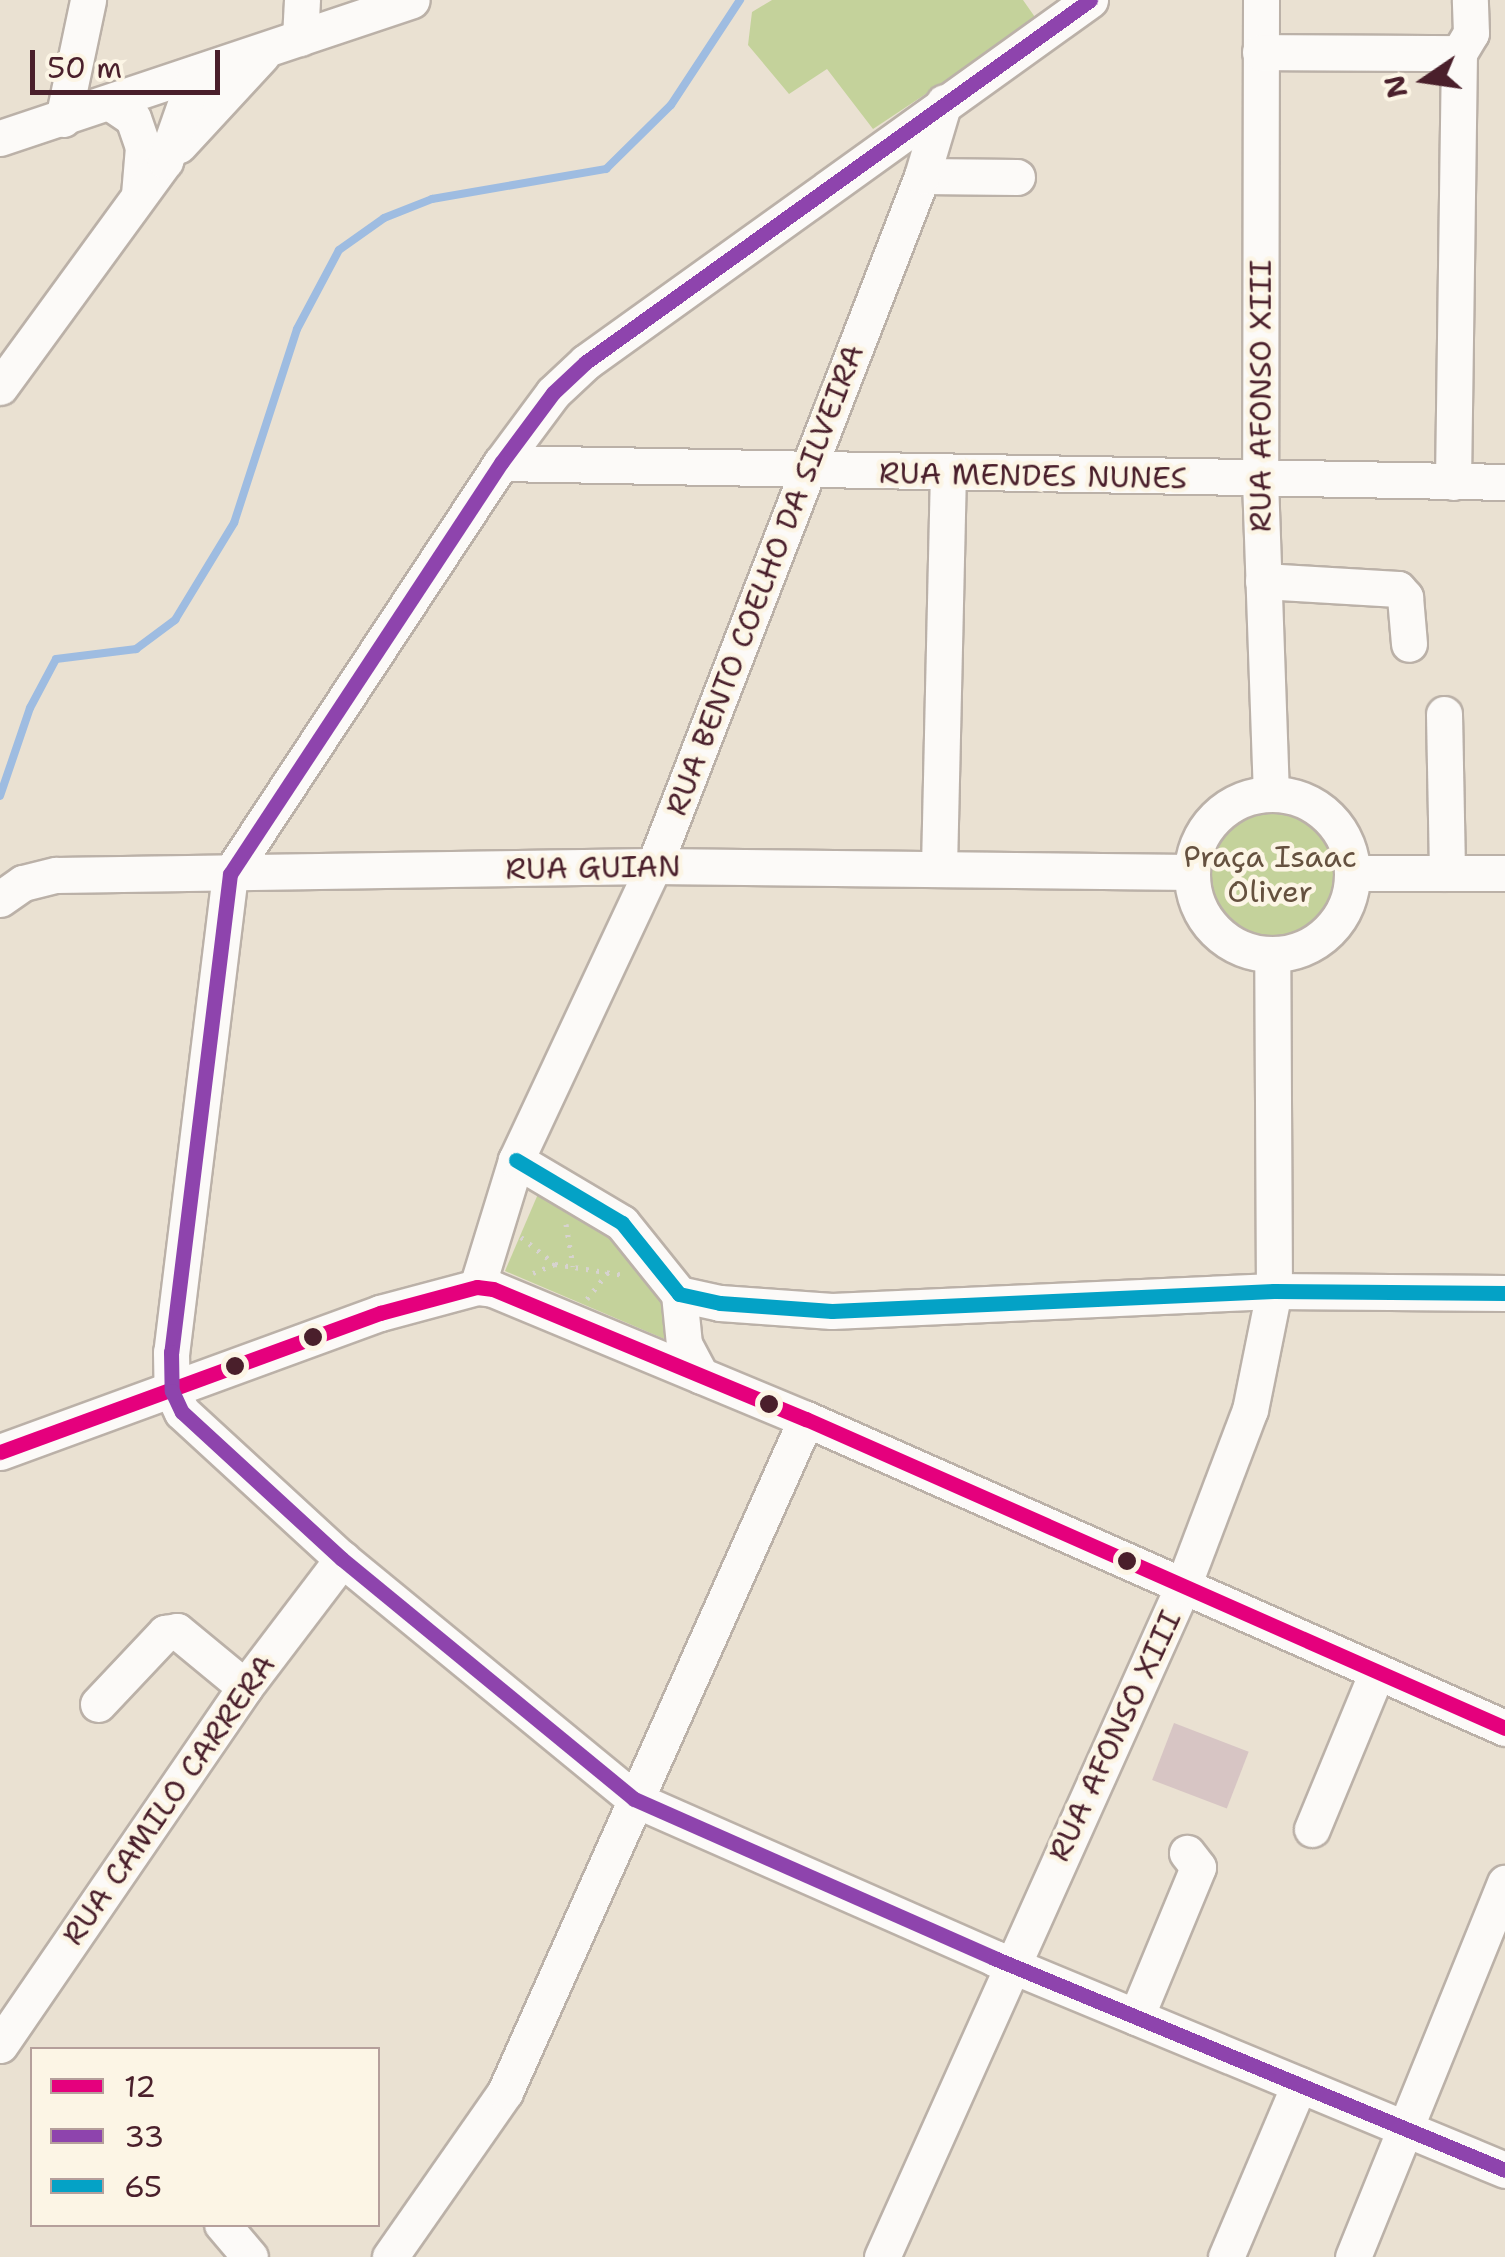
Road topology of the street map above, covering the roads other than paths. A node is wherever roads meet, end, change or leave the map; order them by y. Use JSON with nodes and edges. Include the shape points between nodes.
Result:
{"nodes":[{"id":1,"x":88,"y":0,"type":"edge"},
{"id":2,"x":302,"y":0,"type":"edge"},
{"id":3,"x":412,"y":0,"type":"edge"},
{"id":4,"x":1262,"y":0,"type":"edge"},
{"id":5,"x":1470,"y":0,"type":"edge"},
{"id":6,"x":1069,"y":6,"type":"edge"},
{"id":7,"x":284,"y":43,"type":"junction"},
{"id":8,"x":1260,"y":52,"type":"junction"},
{"id":9,"x":1459,"y":53,"type":"junction"},
{"id":10,"x":196,"y":73,"type":"junction"},
{"id":11,"x":944,"y":102,"type":"junction"},
{"id":12,"x":112,"y":104,"type":"junction"},
{"id":13,"x":63,"y":119,"type":"junction"},
{"id":14,"x":0,"y":138,"type":"edge"},
{"id":15,"x":165,"y":161,"type":"junction"},
{"id":16,"x":922,"y":176,"type":"junction"},
{"id":17,"x":1017,"y":176,"type":"dead end"},
{"id":18,"x":140,"y":195,"type":"junction"},
{"id":19,"x":0,"y":387,"type":"edge"},
{"id":20,"x":501,"y":463,"type":"junction"},
{"id":21,"x":808,"y":471,"type":"junction"},
{"id":22,"x":948,"y":475,"type":"junction"},
{"id":23,"x":1260,"y":480,"type":"junction"},
{"id":24,"x":1453,"y":482,"type":"junction"},
{"id":25,"x":1505,"y":482,"type":"edge"},
{"id":26,"x":1262,"y":582,"type":"junction"},
{"id":27,"x":1408,"y":644,"type":"dead end"},
{"id":28,"x":1444,"y":714,"type":"dead end"},
{"id":29,"x":1271,"y":793,"type":"junction"},
{"id":30,"x":654,"y":866,"type":"junction"},
{"id":31,"x":940,"y":867,"type":"junction"},
{"id":32,"x":1191,"y":872,"type":"junction"},
{"id":33,"x":1352,"y":873,"type":"junction"},
{"id":34,"x":1447,"y":873,"type":"junction"},
{"id":35,"x":1505,"y":873,"type":"edge"},
{"id":36,"x":230,"y":874,"type":"junction"},
{"id":37,"x":0,"y":899,"type":"edge"},
{"id":38,"x":1272,"y":955,"type":"junction"},
{"id":39,"x":516,"y":1160,"type":"junction"},
{"id":40,"x":485,"y":1288,"type":"junction"},
{"id":41,"x":1274,"y":1292,"type":"junction"},
{"id":42,"x":1505,"y":1292,"type":"edge"},
{"id":43,"x":679,"y":1294,"type":"junction"},
{"id":44,"x":701,"y":1376,"type":"junction"},
{"id":45,"x":172,"y":1390,"type":"junction"},
{"id":46,"x":806,"y":1418,"type":"junction"},
{"id":47,"x":0,"y":1452,"type":"edge"},
{"id":48,"x":342,"y":1559,"type":"junction"},
{"id":49,"x":1184,"y":1586,"type":"junction"},
{"id":50,"x":1377,"y":1672,"type":"junction"},
{"id":51,"x":245,"y":1687,"type":"junction"},
{"id":52,"x":98,"y":1704,"type":"dead end"},
{"id":53,"x":1505,"y":1728,"type":"edge"},
{"id":54,"x":634,"y":1799,"type":"junction"},
{"id":55,"x":1312,"y":1830,"type":"dead end"},
{"id":56,"x":1188,"y":1853,"type":"dead end"},
{"id":57,"x":1505,"y":1883,"type":"edge"},
{"id":58,"x":1010,"y":1964,"type":"junction"},
{"id":59,"x":1136,"y":2017,"type":"junction"},
{"id":60,"x":0,"y":2045,"type":"edge"},
{"id":61,"x":1300,"y":2085,"type":"junction"},
{"id":62,"x":1401,"y":2130,"type":"junction"},
{"id":63,"x":1505,"y":2170,"type":"edge"},
{"id":64,"x":225,"y":2227,"type":"edge"},
{"id":65,"x":396,"y":2255,"type":"edge"},
{"id":66,"x":250,"y":2257,"type":"edge"},
{"id":67,"x":882,"y":2257,"type":"edge"},
{"id":68,"x":1226,"y":2257,"type":"edge"},
{"id":69,"x":1353,"y":2257,"type":"edge"}],
"edges":[{"from":1,"to":13,"type":"street"},
{"from":2,"to":7,"type":"street"},
{"from":3,"to":7,"type":"street"},
{"from":4,"to":8,"type":"street","name":"RUA AFONSO XIII"},
{"from":5,"to":9,"type":"street","via":[[1470,32]]},
{"from":6,"to":11,"type":"street"},
{"from":7,"to":10,"type":"street"},
{"from":7,"to":15,"type":"street"},
{"from":8,"to":9,"type":"street"},
{"from":8,"to":23,"type":"street","name":"RUA AFONSO XIII"},
{"from":9,"to":24,"type":"street"},
{"from":10,"to":12,"type":"street"},
{"from":10,"to":15,"type":"street"},
{"from":11,"to":16,"type":"street","name":"RUA BENTO COELHO DA SILVEIRA"},
{"from":11,"to":20,"type":"street","via":[[586,362],[553,393]]},
{"from":12,"to":13,"type":"street"},
{"from":12,"to":18,"type":"street","via":[[133,118],[142,147]]},
{"from":13,"to":14,"type":"street"},
{"from":15,"to":18,"type":"street"},
{"from":16,"to":17,"type":"street"},
{"from":16,"to":21,"type":"street","name":"RUA BENTO COELHO DA SILVEIRA"},
{"from":18,"to":19,"type":"street"},
{"from":20,"to":21,"type":"street","name":"RUA MENDES NUNES"},
{"from":20,"to":36,"type":"street"},
{"from":21,"to":22,"type":"street","name":"RUA MENDES NUNES"},
{"from":21,"to":30,"type":"street","name":"RUA BENTO COELHO DA SILVEIRA"},
{"from":22,"to":23,"type":"street","name":"RUA MENDES NUNES"},
{"from":22,"to":31,"type":"street"},
{"from":23,"to":24,"type":"street","name":"RUA MENDES NUNES"},
{"from":23,"to":26,"type":"street","name":"RUA AFONSO XIII"},
{"from":24,"to":25,"type":"street","name":"RUA MENDES NUNES"},
{"from":26,"to":27,"type":"street","via":[[1398,589],[1406,597]]},
{"from":26,"to":29,"type":"street","name":"RUA AFONSO XIII"},
{"from":28,"to":34,"type":"street"},
{"from":29,"to":32,"type":"street","via":[[1246,797],[1216,817],[1195,848]]},
{"from":29,"to":33,"type":"street","via":[[1296,796],[1336,825]]},
{"from":30,"to":31,"type":"street","name":"RUA GUIAN"},
{"from":30,"to":36,"type":"street","name":"RUA GUIAN"},
{"from":30,"to":39,"type":"street","name":"RUA BENTO COELHO DA SILVEIRA"},
{"from":31,"to":32,"type":"street","name":"RUA GUIAN"},
{"from":32,"to":38,"type":"street","via":[[1194,898],[1224,939]]},
{"from":33,"to":34,"type":"street"},
{"from":33,"to":38,"type":"street","via":[[1338,921],[1320,939]]},
{"from":34,"to":35,"type":"street"},
{"from":36,"to":37,"type":"street","name":"RUA GUIAN","via":[[56,875],[22,883]]},
{"from":36,"to":45,"type":"street","via":[[171,1352]]},
{"from":38,"to":41,"type":"street","name":"RUA AFONSO XIII"},
{"from":39,"to":40,"type":"street","name":"RUA BENTO COELHO DA SILVEIRA"},
{"from":39,"to":43,"type":"street","via":[[622,1223]]},
{"from":40,"to":44,"type":"street"},
{"from":40,"to":45,"type":"street","via":[[380,1313]]},
{"from":41,"to":42,"type":"street"},
{"from":41,"to":43,"type":"street","via":[[832,1311]]},
{"from":41,"to":49,"type":"street","name":"RUA AFONSO XIII","via":[[1250,1410]]},
{"from":43,"to":44,"type":"street","via":[[684,1344]]},
{"from":44,"to":46,"type":"street"},
{"from":45,"to":47,"type":"street"},
{"from":45,"to":48,"type":"street","via":[[182,1412]]},
{"from":46,"to":49,"type":"street"},
{"from":46,"to":54,"type":"street"},
{"from":48,"to":51,"type":"street","name":"RUA CAMILO CARRERA"},
{"from":48,"to":54,"type":"street"},
{"from":49,"to":50,"type":"street"},
{"from":49,"to":58,"type":"street","name":"RUA AFONSO XIII"},
{"from":50,"to":53,"type":"street"},
{"from":50,"to":55,"type":"street"},
{"from":51,"to":52,"type":"street","via":[[177,1631],[165,1633]]},
{"from":51,"to":60,"type":"street","name":"RUA CAMILO CARRERA"},
{"from":54,"to":58,"type":"street"},
{"from":54,"to":65,"type":"street","via":[[505,2092]]},
{"from":56,"to":59,"type":"street","via":[[1198,1868]]},
{"from":57,"to":62,"type":"street"},
{"from":58,"to":59,"type":"street"},
{"from":58,"to":67,"type":"street","name":"RUA AFONSO XIII"},
{"from":59,"to":61,"type":"street"},
{"from":61,"to":62,"type":"street"},
{"from":61,"to":68,"type":"street"},
{"from":62,"to":63,"type":"street"},
{"from":62,"to":69,"type":"street"},
{"from":64,"to":66,"type":"street"}]}
